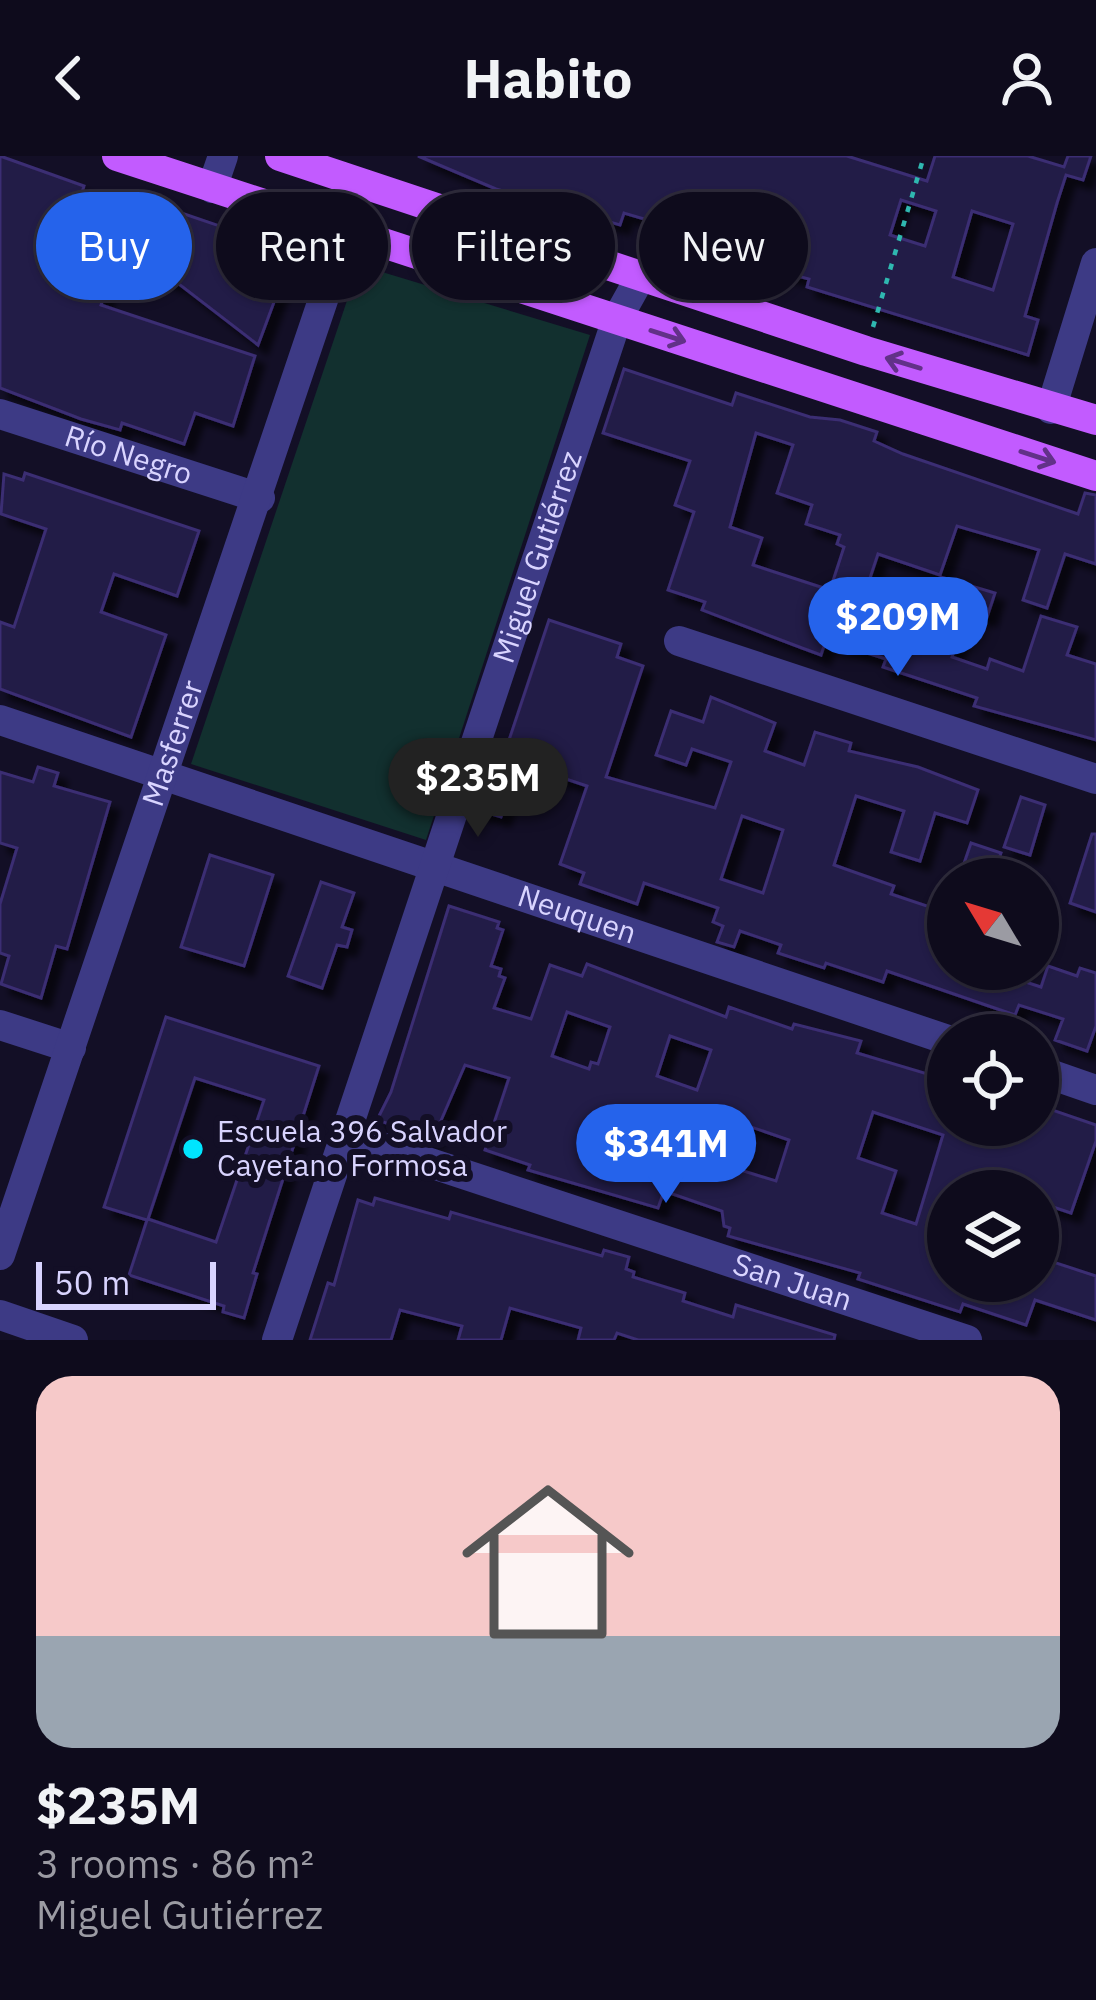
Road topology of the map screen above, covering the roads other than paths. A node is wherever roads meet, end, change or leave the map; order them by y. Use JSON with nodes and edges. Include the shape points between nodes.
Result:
{"nodes":[{"id":1,"x":117,"y":156,"type":"edge"},
{"id":2,"x":223,"y":156,"type":"edge"},
{"id":3,"x":280,"y":156,"type":"edge"},
{"id":4,"x":212,"y":188,"type":"junction"},
{"id":5,"x":224,"y":192,"type":"edge"},
{"id":6,"x":388,"y":245,"type":"edge"},
{"id":7,"x":1096,"y":263,"type":"edge"},
{"id":8,"x":639,"y":275,"type":"edge"},
{"id":9,"x":639,"y":280,"type":"edge"},
{"id":10,"x":324,"y":300,"type":"edge"},
{"id":11,"x":713,"y":300,"type":"edge"},
{"id":12,"x":617,"y":319,"type":"junction"},
{"id":13,"x":1051,"y":409,"type":"junction"},
{"id":14,"x":0,"y":414,"type":"edge"},
{"id":15,"x":1096,"y":420,"type":"edge"},
{"id":16,"x":1096,"y":476,"type":"edge"},
{"id":17,"x":260,"y":498,"type":"junction"},
{"id":18,"x":679,"y":641,"type":"dead end"},
{"id":19,"x":0,"y":720,"type":"edge"},
{"id":20,"x":164,"y":776,"type":"junction"},
{"id":21,"x":1096,"y":778,"type":"edge"},
{"id":22,"x":434,"y":869,"type":"junction"},
{"id":23,"x":0,"y":1025,"type":"edge"},
{"id":24,"x":927,"y":1033,"type":"edge"},
{"id":25,"x":71,"y":1048,"type":"junction"},
{"id":26,"x":1059,"y":1077,"type":"edge"},
{"id":27,"x":1096,"y":1090,"type":"edge"},
{"id":28,"x":345,"y":1135,"type":"junction"},
{"id":29,"x":0,"y":1255,"type":"edge"},
{"id":30,"x":0,"y":1315,"type":"edge"},
{"id":31,"x":73,"y":1340,"type":"edge"},
{"id":32,"x":277,"y":1340,"type":"edge"},
{"id":33,"x":967,"y":1340,"type":"edge"}],
"edges":[{"from":1,"to":4,"type":"main road"},
{"from":2,"to":4,"type":"street"},
{"from":3,"to":8,"type":"main road"},
{"from":4,"to":5,"type":"main road"},
{"from":6,"to":12,"type":"main road"},
{"from":7,"to":13,"type":"street"},
{"from":9,"to":12,"type":"street","name":"Miguel Gutiérrez"},
{"from":10,"to":17,"type":"street","name":"Masferrer"},
{"from":13,"to":11,"type":"main road","one_way":true},
{"from":12,"to":16,"type":"main road","one_way":true},
{"from":12,"to":22,"type":"street","name":"Miguel Gutiérrez"},
{"from":13,"to":15,"type":"main road"},
{"from":14,"to":17,"type":"street","name":"Río Negro"},
{"from":17,"to":20,"type":"street","name":"Masferrer"},
{"from":18,"to":21,"type":"street"},
{"from":19,"to":20,"type":"street","name":"Neuquen"},
{"from":20,"to":22,"type":"street","name":"Neuquen"},
{"from":20,"to":25,"type":"street","name":"Masferrer"},
{"from":22,"to":24,"type":"street","name":"Neuquen"},
{"from":22,"to":28,"type":"street","name":"Miguel Gutiérrez"},
{"from":23,"to":25,"type":"street"},
{"from":25,"to":29,"type":"street","name":"Masferrer"},
{"from":26,"to":27,"type":"street"},
{"from":28,"to":32,"type":"street","name":"Miguel Gutiérrez"},
{"from":28,"to":33,"type":"street","name":"San Juan"},
{"from":30,"to":31,"type":"street"}]}
